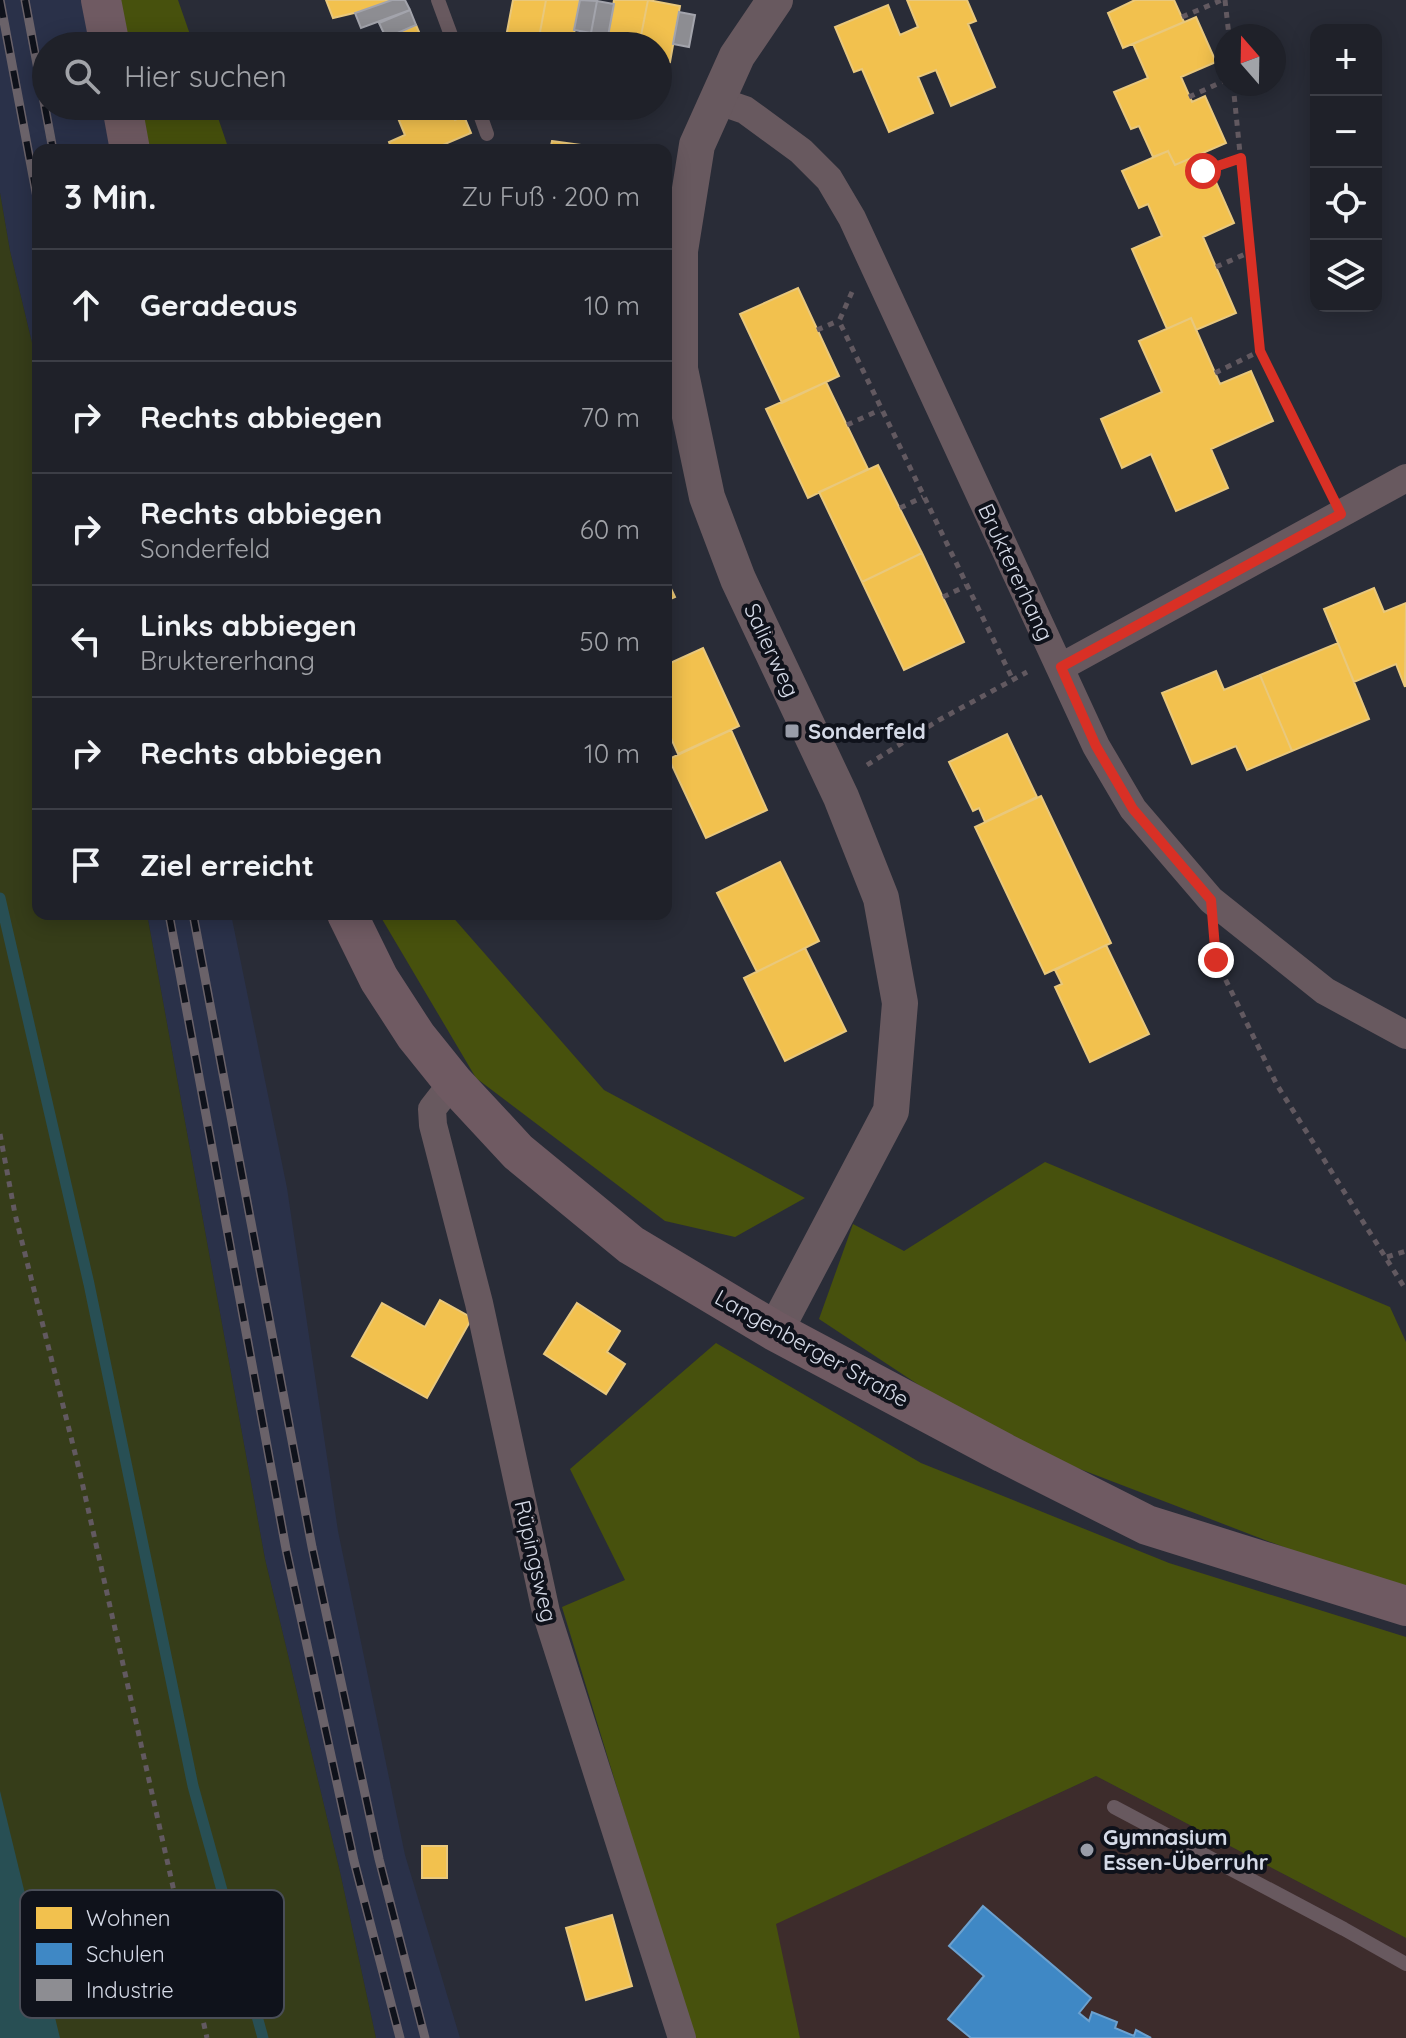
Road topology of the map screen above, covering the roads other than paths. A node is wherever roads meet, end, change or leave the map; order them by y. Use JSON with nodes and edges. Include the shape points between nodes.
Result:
{"nodes":[{"id":1,"x":101,"y":0,"type":"edge"},
{"id":2,"x":438,"y":0,"type":"edge"},
{"id":3,"x":775,"y":0,"type":"edge"},
{"id":4,"x":107,"y":32,"type":"edge"},
{"id":5,"x":450,"y":32,"type":"edge"},
{"id":6,"x":716,"y":100,"type":"junction"},
{"id":7,"x":125,"y":120,"type":"edge"},
{"id":8,"x":482,"y":120,"type":"edge"},
{"id":9,"x":487,"y":134,"type":"dead end"},
{"id":10,"x":129,"y":144,"type":"edge"},
{"id":11,"x":1406,"y":478,"type":"edge"},
{"id":12,"x":1058,"y":662,"type":"junction"},
{"id":13,"x":350,"y":920,"type":"edge"},
{"id":14,"x":1406,"y":1035,"type":"edge"},
{"id":15,"x":453,"y":1082,"type":"junction"},
{"id":16,"x":775,"y":1331,"type":"junction"},
{"id":17,"x":1406,"y":1606,"type":"edge"},
{"id":18,"x":1114,"y":1807,"type":"dead end"},
{"id":19,"x":1406,"y":1964,"type":"edge"},
{"id":20,"x":682,"y":2038,"type":"edge"}],
"edges":[{"from":1,"to":4,"type":"main road"},
{"from":2,"to":5,"type":"lane"},
{"from":3,"to":6,"type":"street","name":"Salierweg","via":[[737,56]]},
{"from":6,"to":12,"type":"street","name":"Bruktererhang","via":[[745,110],[829,179]]},
{"from":6,"to":16,"type":"street","name":"Salierweg","via":[[697,145],[680,251],[680,369],[707,497],[738,579],[841,797],[881,898],[900,1003],[891,1111]]},
{"from":7,"to":10,"type":"main road"},
{"from":8,"to":9,"type":"lane"},
{"from":11,"to":12,"type":"street"},
{"from":12,"to":14,"type":"street","name":"Bruktererhang","via":[[1096,746],[1133,809],[1211,900],[1325,991]]},
{"from":13,"to":15,"type":"main road","name":"Langenberger Straße","via":[[379,979]]},
{"from":15,"to":16,"type":"main road","name":"Langenberger Straße","via":[[518,1152],[631,1245]]},
{"from":15,"to":20,"type":"street","name":"Rüpingsweg","via":[[432,1109],[433,1125],[479,1303],[546,1612]]},
{"from":16,"to":17,"type":"main road","name":"Langenberger Straße","via":[[1147,1525]]},
{"from":18,"to":19,"type":"lane"}]}
